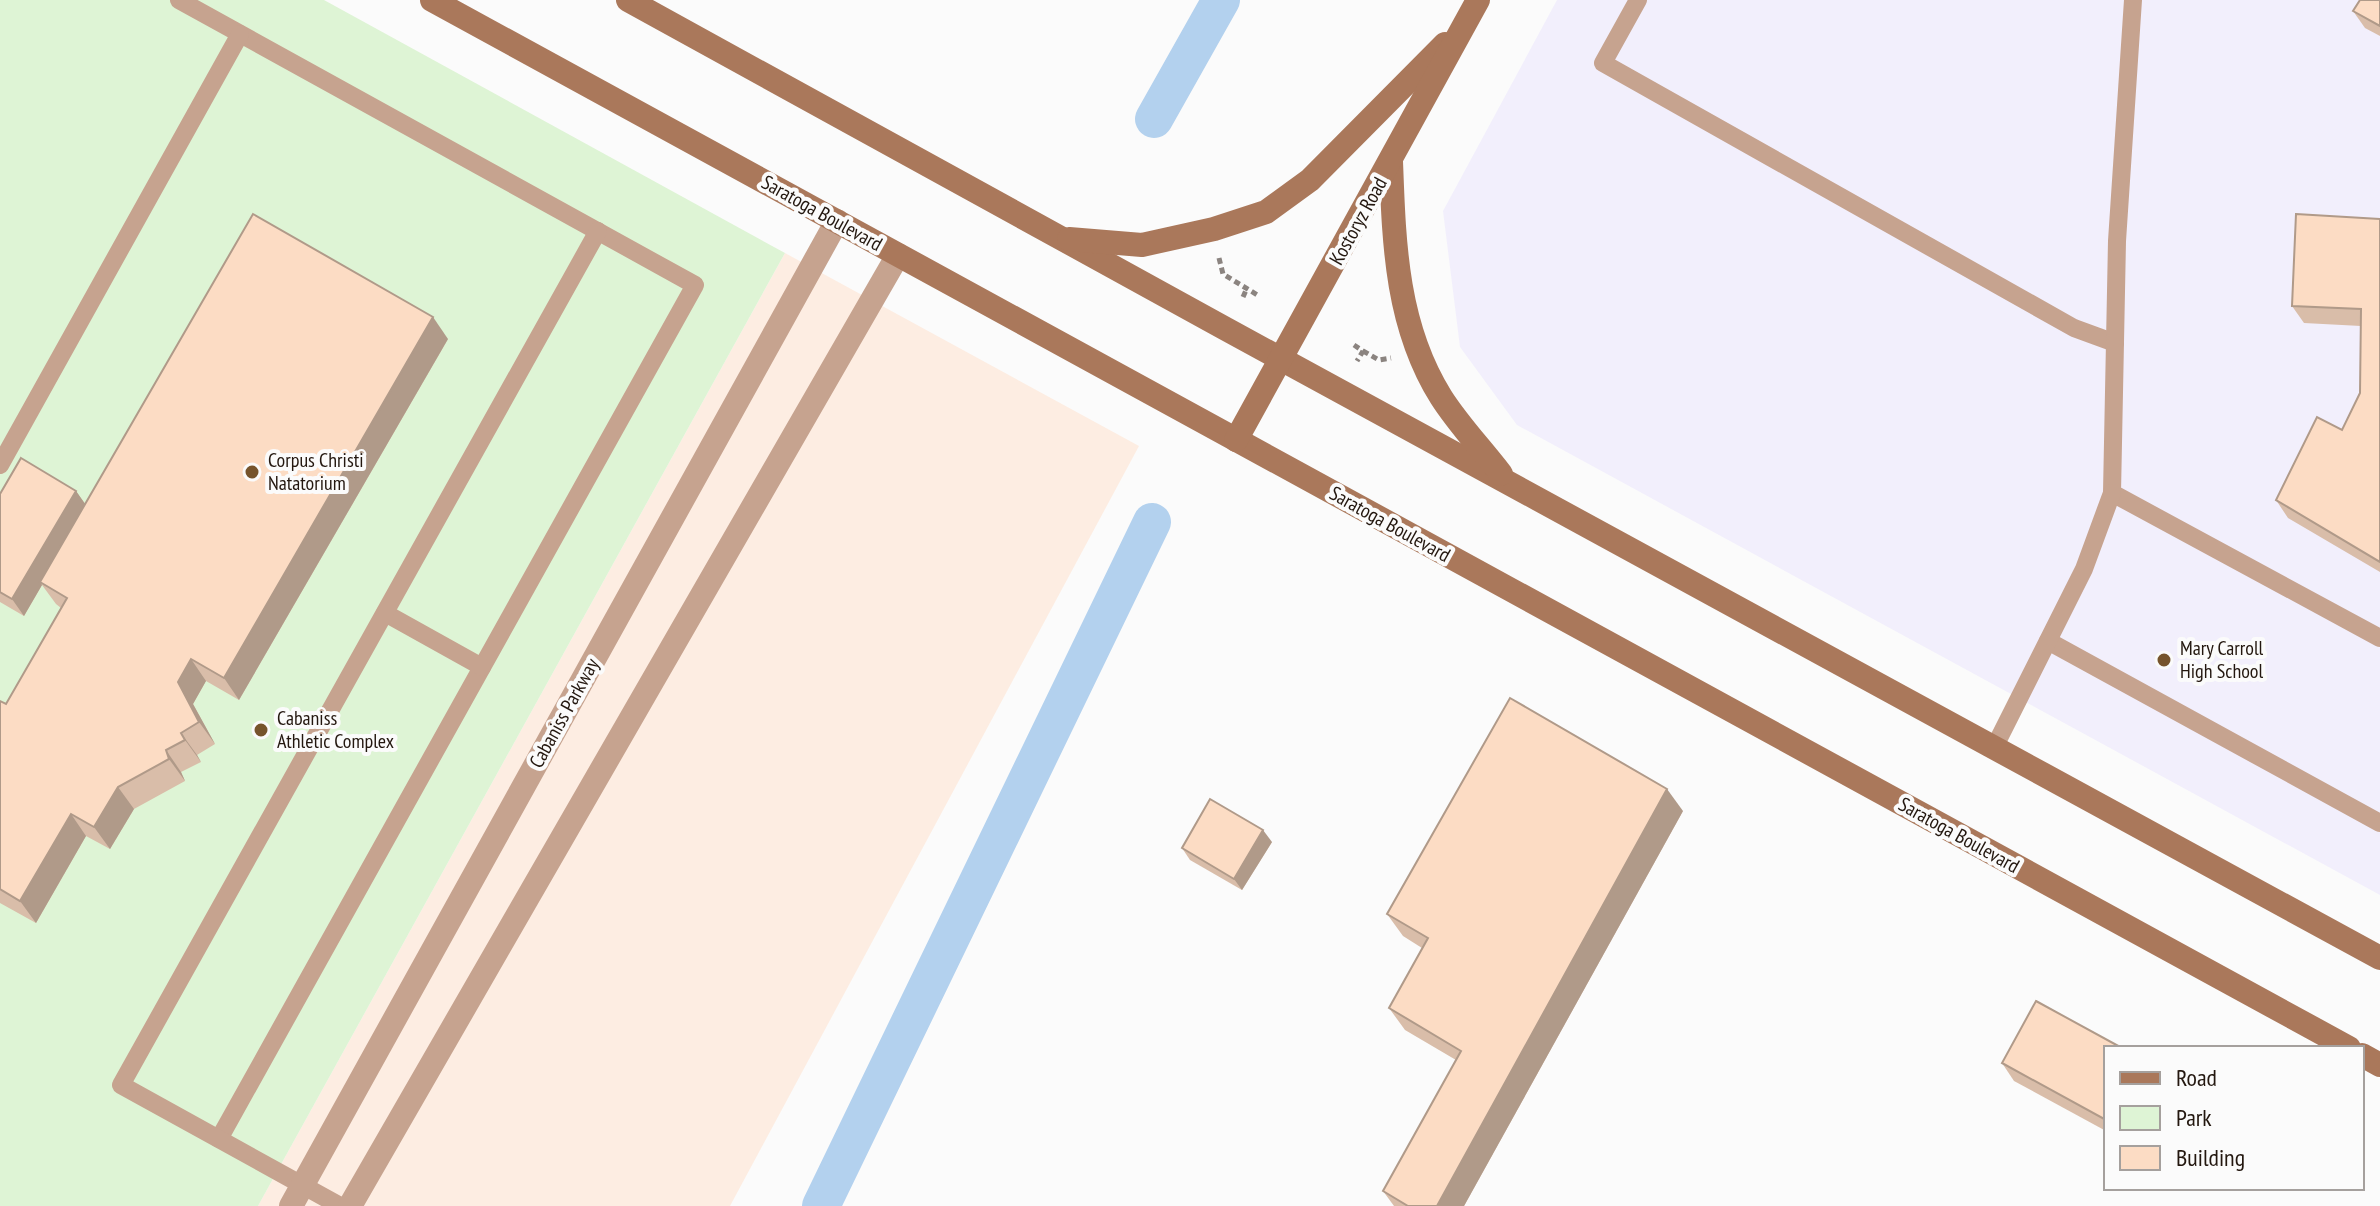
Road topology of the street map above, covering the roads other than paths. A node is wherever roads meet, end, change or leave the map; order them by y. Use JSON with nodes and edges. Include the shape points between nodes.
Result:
{"nodes":[{"id":1,"x":179,"y":0,"type":"edge"},
{"id":2,"x":432,"y":0,"type":"edge"},
{"id":3,"x":628,"y":0,"type":"edge"},
{"id":4,"x":1478,"y":0,"type":"edge"},
{"id":5,"x":1638,"y":0,"type":"edge"},
{"id":6,"x":2133,"y":0,"type":"edge"},
{"id":7,"x":1466,"y":22,"type":"junction"},
{"id":8,"x":240,"y":34,"type":"junction"},
{"id":9,"x":1391,"y":159,"type":"junction"},
{"id":10,"x":837,"y":221,"type":"junction"},
{"id":11,"x":598,"y":231,"type":"junction"},
{"id":12,"x":1058,"y":238,"type":"junction"},
{"id":13,"x":898,"y":255,"type":"junction"},
{"id":14,"x":2115,"y":343,"type":"junction"},
{"id":15,"x":1282,"y":359,"type":"junction"},
{"id":16,"x":1236,"y":440,"type":"junction"},
{"id":17,"x":0,"y":465,"type":"edge"},
{"id":18,"x":1508,"y":483,"type":"junction"},
{"id":19,"x":2112,"y":493,"type":"junction"},
{"id":20,"x":385,"y":613,"type":"junction"},
{"id":21,"x":2380,"y":638,"type":"edge"},
{"id":22,"x":2048,"y":641,"type":"junction"},
{"id":23,"x":482,"y":667,"type":"junction"},
{"id":24,"x":1994,"y":748,"type":"junction"},
{"id":25,"x":2380,"y":823,"type":"edge"},
{"id":26,"x":2380,"y":958,"type":"edge"},
{"id":27,"x":2345,"y":1046,"type":"edge"},
{"id":28,"x":219,"y":1139,"type":"junction"},
{"id":29,"x":297,"y":1196,"type":"edge"},
{"id":30,"x":340,"y":1206,"type":"edge"},
{"id":31,"x":350,"y":1206,"type":"edge"}],
"edges":[{"from":1,"to":8,"type":"lane"},
{"from":2,"to":10,"type":"main road","name":"Saratoga Boulevard"},
{"from":3,"to":12,"type":"main road"},
{"from":4,"to":7,"type":"main road","name":"Kostoryz Road"},
{"from":5,"to":14,"type":"lane","via":[[1603,63],[2074,328]]},
{"from":6,"to":14,"type":"lane"},
{"from":7,"to":9,"type":"main road","name":"Kostoryz Road"},
{"from":7,"to":12,"type":"main road","via":[[1310,180],[1266,212],[1142,245]]},
{"from":8,"to":11,"type":"lane"},
{"from":8,"to":17,"type":"lane"},
{"from":9,"to":15,"type":"main road","name":"Kostoryz Road"},
{"from":9,"to":18,"type":"main road","via":[[1396,253],[1414,343],[1441,397]]},
{"from":10,"to":13,"type":"main road","name":"Saratoga Boulevard"},
{"from":10,"to":29,"type":"street","name":"Cabaniss Parkway"},
{"from":11,"to":20,"type":"lane"},
{"from":11,"to":23,"type":"lane","via":[[695,285]]},
{"from":12,"to":15,"type":"main road"},
{"from":13,"to":16,"type":"main road","name":"Saratoga Boulevard"},
{"from":13,"to":31,"type":"street"},
{"from":14,"to":19,"type":"lane"},
{"from":15,"to":16,"type":"main road","name":"Kostoryz Road"},
{"from":15,"to":18,"type":"main road"},
{"from":16,"to":27,"type":"main road","name":"Saratoga Boulevard"},
{"from":18,"to":24,"type":"main road"},
{"from":19,"to":21,"type":"lane"},
{"from":19,"to":22,"type":"lane","via":[[2084,569]]},
{"from":20,"to":23,"type":"lane"},
{"from":20,"to":28,"type":"lane","via":[[121,1085]]},
{"from":22,"to":24,"type":"lane"},
{"from":22,"to":25,"type":"lane"},
{"from":23,"to":28,"type":"lane"},
{"from":24,"to":26,"type":"main road"},
{"from":28,"to":29,"type":"lane"},
{"from":29,"to":30,"type":"lane"}]}
